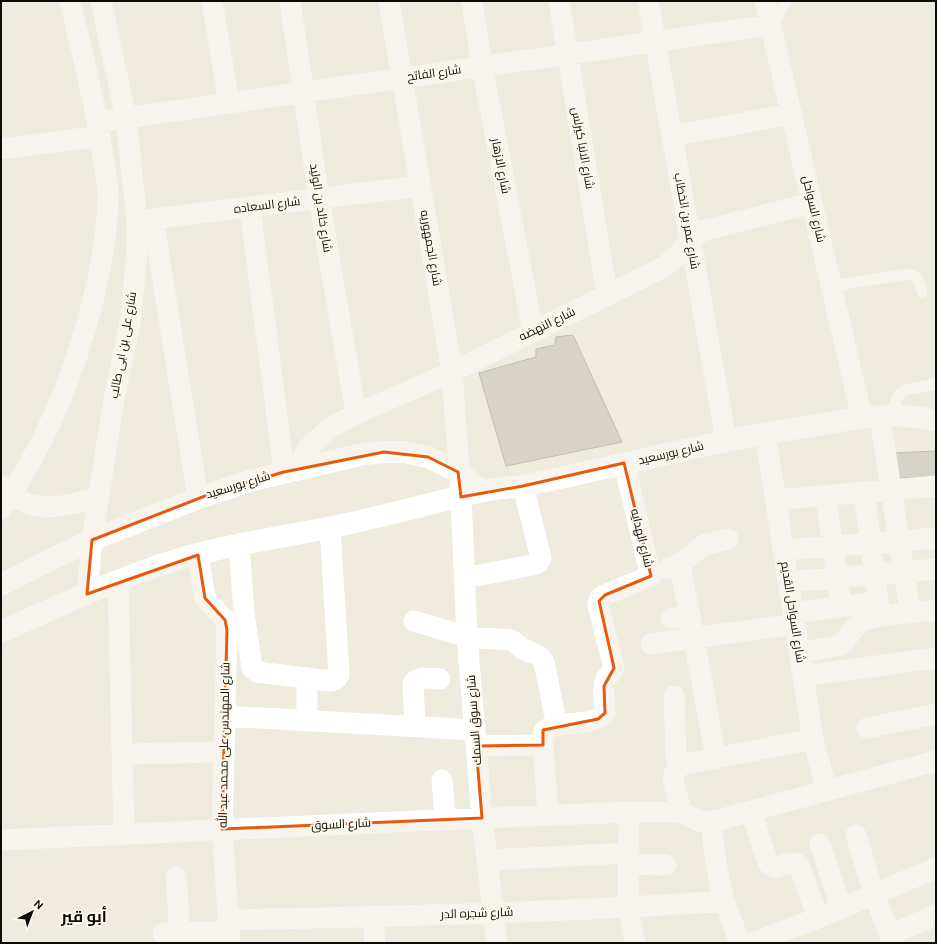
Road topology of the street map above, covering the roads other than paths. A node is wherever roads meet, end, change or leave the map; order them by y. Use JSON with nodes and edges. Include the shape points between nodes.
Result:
{"nodes":[{"id":1,"x":70,"y":1,"type":"edge"},
{"id":2,"x":101,"y":1,"type":"edge"},
{"id":3,"x":212,"y":1,"type":"edge"},
{"id":4,"x":290,"y":1,"type":"edge"},
{"id":5,"x":389,"y":1,"type":"edge"},
{"id":6,"x":472,"y":1,"type":"edge"},
{"id":7,"x":559,"y":1,"type":"edge"},
{"id":8,"x":648,"y":1,"type":"edge"},
{"id":9,"x":765,"y":1,"type":"edge"},
{"id":10,"x":786,"y":1,"type":"edge"},
{"id":11,"x":770,"y":25,"type":"junction"},
{"id":12,"x":654,"y":42,"type":"junction"},
{"id":13,"x":567,"y":54,"type":"junction"},
{"id":14,"x":482,"y":66,"type":"junction"},
{"id":15,"x":402,"y":78,"type":"junction"},
{"id":16,"x":303,"y":92,"type":"junction"},
{"id":17,"x":229,"y":103,"type":"junction"},
{"id":18,"x":791,"y":114,"type":"junction"},
{"id":19,"x":126,"y":118,"type":"junction"},
{"id":20,"x":99,"y":129,"type":"junction"},
{"id":21,"x":672,"y":136,"type":"junction"},
{"id":22,"x":1,"y":149,"type":"edge"},
{"id":23,"x":420,"y":186,"type":"junction"},
{"id":24,"x":318,"y":198,"type":"junction"},
{"id":25,"x":812,"y":203,"type":"junction"},
{"id":26,"x":250,"y":207,"type":"junction"},
{"id":27,"x":145,"y":220,"type":"junction"},
{"id":28,"x":690,"y":239,"type":"junction"},
{"id":29,"x":831,"y":286,"type":"junction"},
{"id":30,"x":922,"y":292,"type":"dead end"},
{"id":31,"x":607,"y":295,"type":"junction"},
{"id":32,"x":533,"y":331,"type":"junction"},
{"id":33,"x":452,"y":372,"type":"junction"},
{"id":34,"x":936,"y":384,"type":"edge"},
{"id":35,"x":356,"y":414,"type":"junction"},
{"id":36,"x":879,"y":417,"type":"junction"},
{"id":37,"x":936,"y":421,"type":"edge"},
{"id":38,"x":765,"y":433,"type":"junction"},
{"id":39,"x":726,"y":440,"type":"junction"},
{"id":40,"x":624,"y":463,"type":"junction"},
{"id":41,"x":289,"y":471,"type":"junction"},
{"id":42,"x":458,"y":472,"type":"junction"},
{"id":43,"x":523,"y":486,"type":"junction"},
{"id":44,"x":936,"y":486,"type":"edge"},
{"id":45,"x":892,"y":490,"type":"junction"},
{"id":46,"x":864,"y":492,"type":"junction"},
{"id":47,"x":471,"y":494,"type":"junction"},
{"id":48,"x":99,"y":496,"type":"junction"},
{"id":49,"x":826,"y":496,"type":"junction"},
{"id":50,"x":4,"y":497,"type":"edge"},
{"id":51,"x":198,"y":498,"type":"junction"},
{"id":52,"x":775,"y":500,"type":"junction"},
{"id":53,"x":330,"y":528,"type":"junction"},
{"id":54,"x":936,"y":538,"type":"edge"},
{"id":55,"x":728,"y":539,"type":"dead end"},
{"id":56,"x":92,"y":540,"type":"junction"},
{"id":57,"x":900,"y":540,"type":"junction"},
{"id":58,"x":871,"y":543,"type":"junction"},
{"id":59,"x":239,"y":544,"type":"junction"},
{"id":60,"x":833,"y":546,"type":"junction"},
{"id":61,"x":783,"y":550,"type":"junction"},
{"id":62,"x":198,"y":555,"type":"junction"},
{"id":63,"x":680,"y":564,"type":"junction"},
{"id":64,"x":936,"y":569,"type":"edge"},
{"id":65,"x":904,"y":572,"type":"junction"},
{"id":66,"x":875,"y":574,"type":"junction"},
{"id":67,"x":651,"y":576,"type":"junction"},
{"id":68,"x":838,"y":577,"type":"junction"},
{"id":69,"x":464,"y":578,"type":"junction"},
{"id":70,"x":118,"y":582,"type":"junction"},
{"id":71,"x":788,"y":582,"type":"junction"},
{"id":72,"x":1,"y":585,"type":"edge"},
{"id":73,"x":87,"y":594,"type":"junction"},
{"id":74,"x":841,"y":607,"type":"junction"},
{"id":75,"x":879,"y":609,"type":"junction"},
{"id":76,"x":936,"y":610,"type":"edge"},
{"id":77,"x":219,"y":612,"type":"junction"},
{"id":78,"x":244,"y":613,"type":"junction"},
{"id":79,"x":910,"y":613,"type":"junction"},
{"id":80,"x":794,"y":618,"type":"junction"},
{"id":81,"x":414,"y":621,"type":"dead end"},
{"id":82,"x":1,"y":632,"type":"edge"},
{"id":83,"x":468,"y":637,"type":"junction"},
{"id":84,"x":694,"y":638,"type":"junction"},
{"id":85,"x":651,"y":644,"type":"dead end"},
{"id":86,"x":800,"y":652,"type":"junction"},
{"id":87,"x":936,"y":658,"type":"edge"},
{"id":88,"x":803,"y":676,"type":"junction"},
{"id":89,"x":306,"y":678,"type":"junction"},
{"id":90,"x":440,"y":679,"type":"dead end"},
{"id":91,"x":674,"y":696,"type":"dead end"},
{"id":92,"x":936,"y":714,"type":"edge"},
{"id":93,"x":225,"y":716,"type":"junction"},
{"id":94,"x":307,"y":721,"type":"junction"},
{"id":95,"x":415,"y":726,"type":"junction"},
{"id":96,"x":557,"y":726,"type":"junction"},
{"id":97,"x":867,"y":728,"type":"dead end"},
{"id":98,"x":476,"y":738,"type":"junction"},
{"id":99,"x":813,"y":739,"type":"junction"},
{"id":100,"x":543,"y":744,"type":"junction"},
{"id":101,"x":224,"y":752,"type":"junction"},
{"id":102,"x":122,"y":754,"type":"junction"},
{"id":103,"x":716,"y":758,"type":"junction"},
{"id":104,"x":936,"y":761,"type":"edge"},
{"id":105,"x":681,"y":765,"type":"junction"},
{"id":106,"x":442,"y":780,"type":"dead end"},
{"id":107,"x":827,"y":791,"type":"junction"},
{"id":108,"x":751,"y":811,"type":"junction"},
{"id":109,"x":629,"y":812,"type":"junction"},
{"id":110,"x":681,"y":812,"type":"junction"},
{"id":111,"x":548,"y":815,"type":"junction"},
{"id":112,"x":482,"y":818,"type":"junction"},
{"id":113,"x":445,"y":819,"type":"junction"},
{"id":114,"x":711,"y":822,"type":"junction"},
{"id":115,"x":222,"y":829,"type":"junction"},
{"id":116,"x":124,"y":834,"type":"junction"},
{"id":117,"x":856,"y":835,"type":"dead end"},
{"id":118,"x":1,"y":840,"type":"edge"},
{"id":119,"x":820,"y":844,"type":"dead end"},
{"id":120,"x":629,"y":859,"type":"junction"},
{"id":121,"x":487,"y":860,"type":"junction"},
{"id":122,"x":666,"y":865,"type":"dead end"},
{"id":123,"x":936,"y":868,"type":"edge"},
{"id":124,"x":176,"y":877,"type":"dead end"},
{"id":125,"x":874,"y":894,"type":"junction"},
{"id":126,"x":724,"y":901,"type":"junction"},
{"id":127,"x":628,"y":908,"type":"junction"},
{"id":128,"x":841,"y":908,"type":"junction"},
{"id":129,"x":493,"y":913,"type":"junction"},
{"id":130,"x":936,"y":915,"type":"edge"},
{"id":131,"x":373,"y":916,"type":"junction"},
{"id":132,"x":818,"y":918,"type":"junction"},
{"id":133,"x":229,"y":932,"type":"edge"},
{"id":134,"x":891,"y":939,"type":"edge"},
{"id":135,"x":376,"y":943,"type":"edge"},
{"id":136,"x":496,"y":943,"type":"edge"},
{"id":137,"x":635,"y":943,"type":"edge"},
{"id":138,"x":740,"y":943,"type":"edge"},
{"id":139,"x":753,"y":943,"type":"edge"}],
"edges":[{"from":1,"to":20,"type":"street"},
{"from":2,"to":19,"type":"street","name":"شارع على بن ابى طالب"},
{"from":3,"to":17,"type":"street"},
{"from":4,"to":16,"type":"street","name":"شارع خالد بن الوليد"},
{"from":5,"to":15,"type":"street","name":"شارع الجمهوريه"},
{"from":6,"to":14,"type":"street","name":"شارع الازهار"},
{"from":7,"to":13,"type":"street","name":"شارع الانبا كيرلس"},
{"from":8,"to":12,"type":"street","name":"شارع عمر بن الخطاب"},
{"from":9,"to":11,"type":"street","name":"شارع السواحل"},
{"from":10,"to":11,"type":"lane"},
{"from":11,"to":12,"type":"street","name":"شارع الفاتح"},
{"from":11,"to":18,"type":"street","name":"شارع السواحل"},
{"from":12,"to":13,"type":"street","name":"شارع الفاتح"},
{"from":12,"to":21,"type":"street","name":"شارع عمر بن الخطاب"},
{"from":13,"to":14,"type":"street","name":"شارع الفاتح"},
{"from":13,"to":31,"type":"street","name":"شارع الانبا كيرلس"},
{"from":14,"to":15,"type":"street","name":"شارع الفاتح"},
{"from":14,"to":32,"type":"street","name":"شارع الازهار"},
{"from":15,"to":16,"type":"street","name":"شارع الفاتح"},
{"from":15,"to":23,"type":"street","name":"شارع الجمهوريه"},
{"from":16,"to":17,"type":"street","name":"شارع الفاتح"},
{"from":16,"to":24,"type":"street","name":"شارع خالد بن الوليد"},
{"from":17,"to":19,"type":"street","name":"شارع الفاتح"},
{"from":18,"to":21,"type":"street"},
{"from":18,"to":25,"type":"street","name":"شارع السواحل"},
{"from":19,"to":20,"type":"street","name":"شارع الفاتح"},
{"from":19,"to":27,"type":"street","name":"شارع على بن ابى طالب"},
{"from":20,"to":22,"type":"street","name":"شارع الفاتح"},
{"from":20,"to":50,"type":"street","via":[[108,192],[107,223],[103,259],[91,310],[60,403],[45,437],[30,465]]},
{"from":21,"to":28,"type":"street","name":"شارع عمر بن الخطاب"},
{"from":23,"to":24,"type":"street","name":"شارع السعاده"},
{"from":23,"to":33,"type":"street","name":"شارع الجمهوريه"},
{"from":24,"to":26,"type":"street","name":"شارع السعاده"},
{"from":24,"to":35,"type":"street","name":"شارع خالد بن الوليد"},
{"from":25,"to":28,"type":"street","name":"شارع النهضه","via":[[702,231]]},
{"from":25,"to":29,"type":"street","name":"شارع السواحل"},
{"from":26,"to":27,"type":"street","name":"شارع السعاده"},
{"from":26,"to":41,"type":"street"},
{"from":27,"to":48,"type":"street","name":"شارع على بن ابى طالب","via":[[137,250],[131,318],[114,399]]},
{"from":27,"to":51,"type":"street"},
{"from":28,"to":31,"type":"street","name":"شارع النهضه","via":[[678,255],[664,267]]},
{"from":28,"to":39,"type":"street","name":"شارع عمر بن الخطاب"},
{"from":29,"to":30,"type":"lane","via":[[908,274],[917,278]]},
{"from":29,"to":36,"type":"street","name":"شارع السواحل"},
{"from":31,"to":32,"type":"street","name":"شارع النهضه"},
{"from":32,"to":33,"type":"street","name":"شارع النهضه"},
{"from":33,"to":35,"type":"street","name":"شارع النهضه"},
{"from":33,"to":42,"type":"street","name":"شارع الجمهوريه"},
{"from":34,"to":36,"type":"lane","via":[[901,392]]},
{"from":35,"to":41,"type":"street","name":"شارع النهضه","via":[[319,437]]},
{"from":36,"to":37,"type":"main road","name":"شارع بورسعيد"},
{"from":36,"to":38,"type":"main road","name":"شارع بورسعيد"},
{"from":36,"to":45,"type":"street","name":"شارع السواحل"},
{"from":38,"to":39,"type":"main road","name":"شارع بورسعيد"},
{"from":38,"to":52,"type":"street","name":"شارع السواحل القديم"},
{"from":39,"to":40,"type":"main road","name":"شارع بورسعيد"},
{"from":40,"to":43,"type":"main road","name":"شارع بورسعيد"},
{"from":40,"to":67,"type":"street","name":"شارع الهدايه"},
{"from":41,"to":42,"type":"main road","name":"شارع بورسعيد","via":[[364,454],[405,452],[428,457]]},
{"from":41,"to":51,"type":"main road","name":"شارع بورسعيد"},
{"from":42,"to":47,"type":"main road","name":"شارع بورسعيد"},
{"from":43,"to":47,"type":"main road","name":"شارع بورسعيد"},
{"from":43,"to":69,"type":"street","via":[[541,558],[538,563]]},
{"from":44,"to":45,"type":"street"},
{"from":45,"to":46,"type":"street"},
{"from":45,"to":57,"type":"street","name":"شارع السواحل"},
{"from":46,"to":49,"type":"street"},
{"from":46,"to":58,"type":"street"},
{"from":47,"to":53,"type":"main road","name":"شارع بورسعيد"},
{"from":47,"to":69,"type":"street","name":"شارع سوق السمك"},
{"from":48,"to":50,"type":"street","via":[[66,506],[47,508]]},
{"from":48,"to":56,"type":"street","name":"شارع على بن ابى طالب"},
{"from":49,"to":52,"type":"street"},
{"from":49,"to":60,"type":"street"},
{"from":51,"to":56,"type":"main road","name":"شارع بورسعيد"},
{"from":52,"to":61,"type":"street","name":"شارع السواحل القديم"},
{"from":53,"to":59,"type":"main road","name":"شارع بورسعيد"},
{"from":53,"to":89,"type":"street","via":[[339,675],[331,682]]},
{"from":54,"to":57,"type":"street"},
{"from":55,"to":63,"type":"street","via":[[704,545]]},
{"from":56,"to":72,"type":"main road","name":"شارع بورسعيد"},
{"from":56,"to":73,"type":"street","name":"شارع على بن ابى طالب"},
{"from":57,"to":58,"type":"street"},
{"from":57,"to":65,"type":"street","name":"شارع السواحل"},
{"from":58,"to":60,"type":"street"},
{"from":58,"to":66,"type":"street"},
{"from":59,"to":62,"type":"main road","name":"شارع بورسعيد"},
{"from":59,"to":78,"type":"street"},
{"from":60,"to":61,"type":"street"},
{"from":60,"to":68,"type":"street"},
{"from":61,"to":71,"type":"street","name":"شارع السواحل القديم"},
{"from":62,"to":70,"type":"main road","name":"شارع بورسعيد"},
{"from":62,"to":77,"type":"street","name":"شارع المهندس على محمد عبد الله","via":[[205,598]]},
{"from":63,"to":67,"type":"street"},
{"from":63,"to":84,"type":"street","via":[[681,617]]},
{"from":64,"to":65,"type":"street"},
{"from":65,"to":66,"type":"street"},
{"from":65,"to":79,"type":"street","name":"شارع السواحل"},
{"from":66,"to":68,"type":"street"},
{"from":66,"to":75,"type":"street"},
{"from":67,"to":96,"type":"street","name":"شارع الهدايه","via":[[605,595],[599,601],[614,668],[605,681],[605,713],[598,719]]},
{"from":68,"to":71,"type":"street"},
{"from":68,"to":74,"type":"street"},
{"from":69,"to":83,"type":"street","name":"شارع سوق السمك"},
{"from":70,"to":73,"type":"main road","name":"شارع بورسعيد"},
{"from":70,"to":102,"type":"street"},
{"from":71,"to":80,"type":"street","name":"شارع السواحل القديم"},
{"from":73,"to":82,"type":"main road","name":"شارع بورسعيد"},
{"from":74,"to":75,"type":"street"},
{"from":74,"to":80,"type":"street"},
{"from":75,"to":79,"type":"street"},
{"from":75,"to":86,"type":"street","via":[[856,625],[844,643]]},
{"from":76,"to":79,"type":"street"},
{"from":77,"to":78,"type":"street"},
{"from":77,"to":93,"type":"street","name":"شارع المهندس على محمد عبد الله","via":[[225,620],[227,630]]},
{"from":78,"to":89,"type":"street","via":[[252,668],[257,672]]},
{"from":80,"to":84,"type":"street"},
{"from":80,"to":86,"type":"street","name":"شارع السواحل القديم"},
{"from":81,"to":83,"type":"street"},
{"from":83,"to":96,"type":"street","via":[[510,640],[541,657]]},
{"from":83,"to":98,"type":"street","name":"شارع سوق السمك"},
{"from":84,"to":85,"type":"street"},
{"from":84,"to":103,"type":"street"},
{"from":86,"to":88,"type":"street","name":"شارع السواحل القديم"},
{"from":87,"to":88,"type":"street"},
{"from":88,"to":99,"type":"street","name":"شارع السواحل القديم"},
{"from":89,"to":94,"type":"street"},
{"from":90,"to":95,"type":"street","via":[[420,678],[414,681]]},
{"from":91,"to":105,"type":"street","via":[[676,756]]},
{"from":92,"to":97,"type":"street"},
{"from":93,"to":94,"type":"street"},
{"from":93,"to":101,"type":"street","name":"شارع المهندس على محمد عبد الله"},
{"from":94,"to":95,"type":"street"},
{"from":95,"to":98,"type":"street"},
{"from":96,"to":100,"type":"street","name":"شارع الهدايه","via":[[544,731]]},
{"from":98,"to":100,"type":"street"},
{"from":98,"to":112,"type":"street","name":"شارع سوق السمك"},
{"from":99,"to":103,"type":"street"},
{"from":99,"to":107,"type":"street","name":"شارع السواحل القديم"},
{"from":100,"to":111,"type":"street","name":"شارع الهدايه"},
{"from":101,"to":102,"type":"street"},
{"from":101,"to":115,"type":"street","name":"شارع المهندس على محمد عبد الله"},
{"from":102,"to":116,"type":"street"},
{"from":103,"to":105,"type":"street"},
{"from":104,"to":107,"type":"street"},
{"from":105,"to":110,"type":"street","via":[[672,779]]},
{"from":106,"to":113,"type":"street"},
{"from":107,"to":108,"type":"street"},
{"from":108,"to":114,"type":"street"},
{"from":108,"to":132,"type":"street","via":[[770,865],[776,868],[792,862],[799,866]]},
{"from":109,"to":110,"type":"street","name":"شارع السوق"},
{"from":109,"to":111,"type":"street","name":"شارع السوق"},
{"from":109,"to":120,"type":"street"},
{"from":110,"to":114,"type":"street","via":[[699,821]]},
{"from":111,"to":112,"type":"street","name":"شارع السوق"},
{"from":112,"to":113,"type":"street","name":"شارع السوق"},
{"from":112,"to":121,"type":"street","name":"شارع سوق السمك"},
{"from":113,"to":115,"type":"street","name":"شارع السوق"},
{"from":114,"to":126,"type":"street"},
{"from":115,"to":116,"type":"street","name":"شارع السوق"},
{"from":115,"to":133,"type":"street","name":"شارع المهندس على محمد عبد الله"},
{"from":116,"to":118,"type":"street","name":"شارع السوق"},
{"from":117,"to":125,"type":"street"},
{"from":119,"to":128,"type":"street"},
{"from":120,"to":121,"type":"street"},
{"from":120,"to":122,"type":"street"},
{"from":120,"to":127,"type":"street"},
{"from":121,"to":129,"type":"street","name":"شارع سوق السمك"},
{"from":123,"to":125,"type":"street"},
{"from":124,"to":133,"type":"street","name":"شارع شجره الدر","via":[[172,933]]},
{"from":125,"to":128,"type":"street"},
{"from":125,"to":134,"type":"street"},
{"from":126,"to":127,"type":"street","name":"شارع شجره الدر"},
{"from":126,"to":138,"type":"street"},
{"from":127,"to":129,"type":"street","name":"شارع شجره الدر"},
{"from":127,"to":137,"type":"street"},
{"from":128,"to":132,"type":"street"},
{"from":129,"to":131,"type":"street","name":"شارع شجره الدر"},
{"from":129,"to":136,"type":"street","name":"شارع سوق السمك"},
{"from":130,"to":134,"type":"street"},
{"from":131,"to":133,"type":"street","name":"شارع شجره الدر"},
{"from":131,"to":135,"type":"street"},
{"from":132,"to":139,"type":"street"}]}
